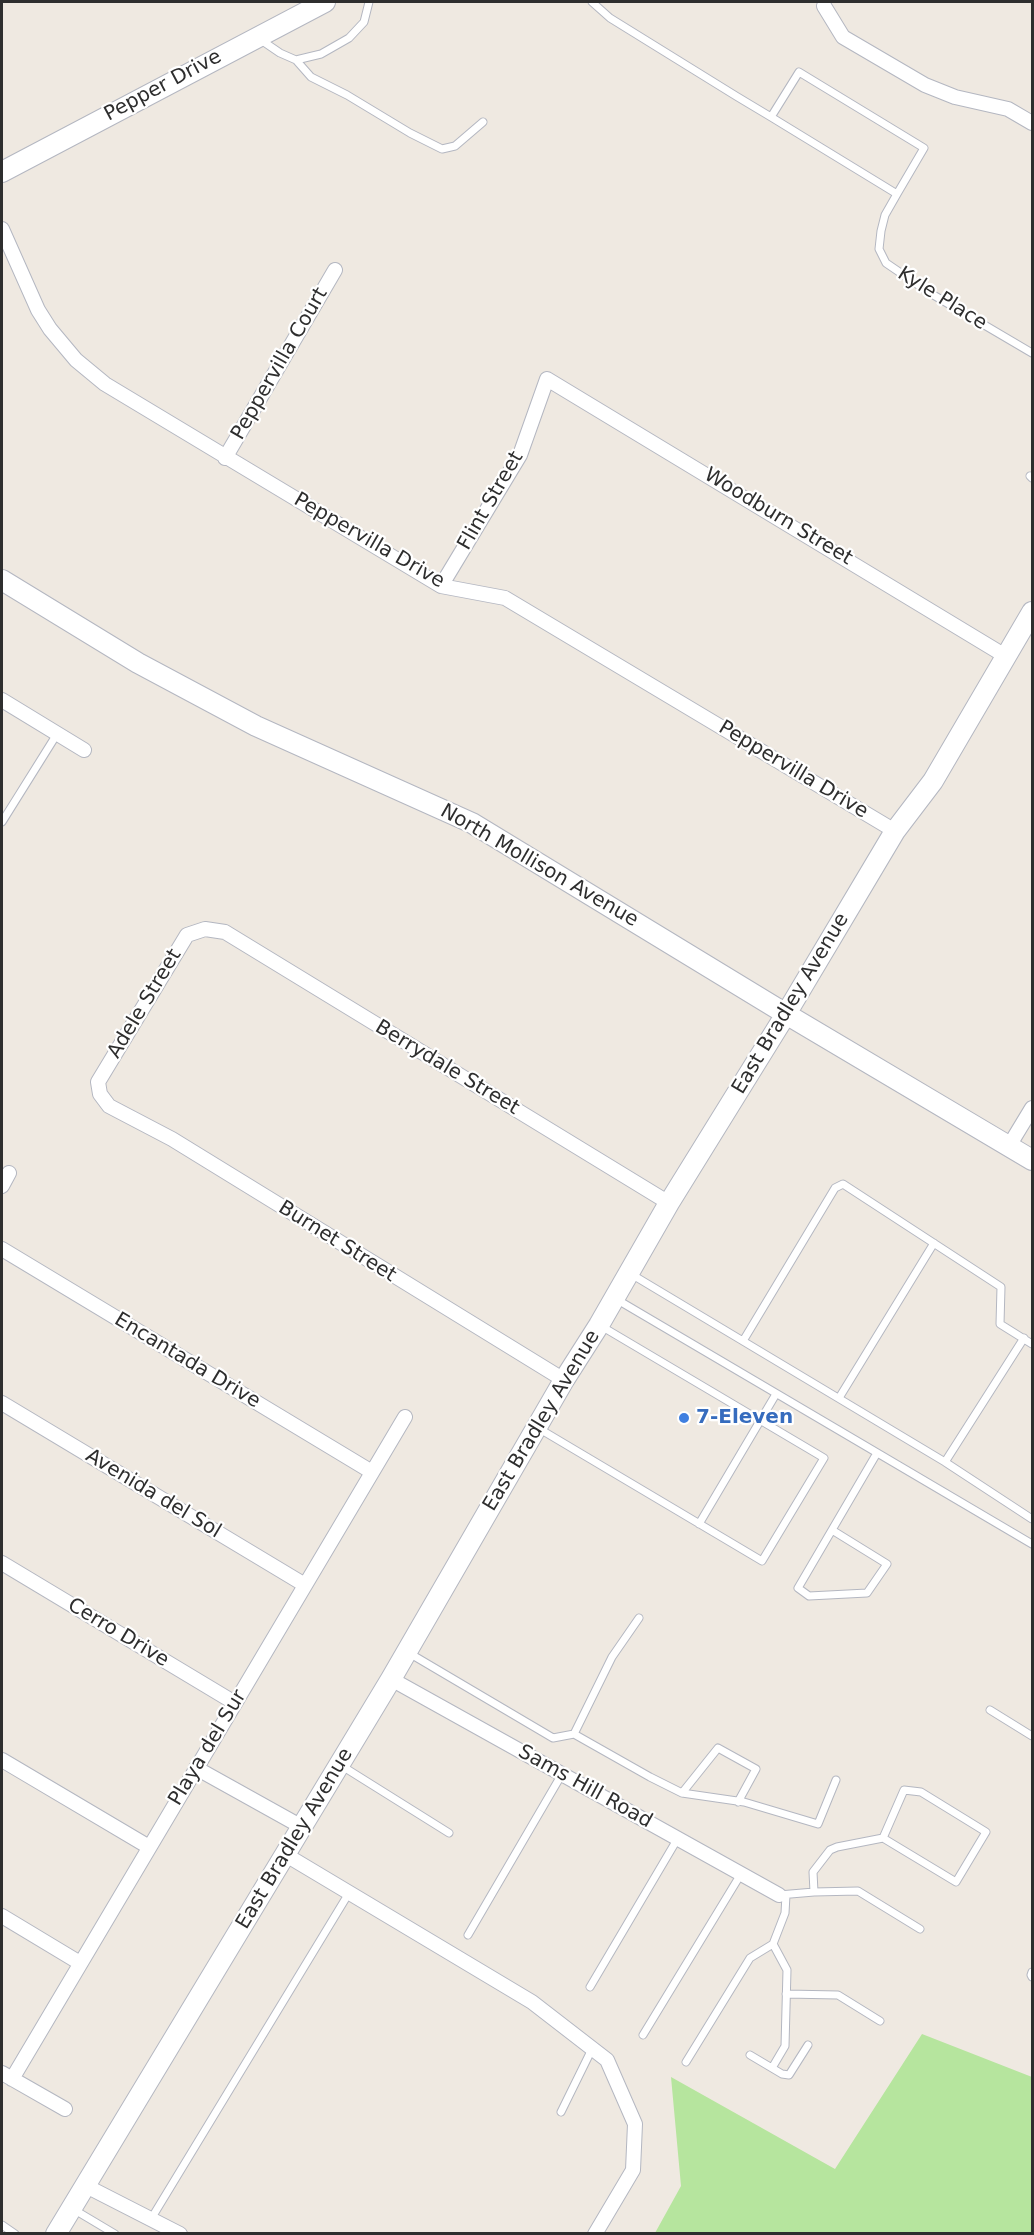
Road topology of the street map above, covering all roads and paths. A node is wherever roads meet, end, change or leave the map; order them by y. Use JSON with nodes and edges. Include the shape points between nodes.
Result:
{"nodes":[{"id":1,"x":369,"y":2,"type":"edge"},
{"id":2,"x":592,"y":2,"type":"edge"},
{"id":3,"x":314,"y":4,"type":"edge"},
{"id":4,"x":824,"y":6,"type":"dead end"},
{"id":5,"x":257,"y":36,"type":"junction"},
{"id":6,"x":296,"y":60,"type":"junction"},
{"id":7,"x":771,"y":117,"type":"junction"},
{"id":8,"x":483,"y":122,"type":"dead end"},
{"id":9,"x":1032,"y":123,"type":"edge"},
{"id":10,"x":2,"y":172,"type":"edge"},
{"id":11,"x":897,"y":194,"type":"junction"},
{"id":12,"x":2,"y":229,"type":"edge"},
{"id":13,"x":335,"y":270,"type":"dead end"},
{"id":14,"x":1032,"y":353,"type":"edge"},
{"id":15,"x":547,"y":379,"type":"joint"},
{"id":16,"x":225,"y":458,"type":"junction"},
{"id":17,"x":2,"y":580,"type":"edge"},
{"id":18,"x":441,"y":586,"type":"junction"},
{"id":19,"x":1032,"y":612,"type":"edge"},
{"id":20,"x":1007,"y":657,"type":"junction"},
{"id":21,"x":2,"y":700,"type":"edge"},
{"id":22,"x":57,"y":734,"type":"junction"},
{"id":23,"x":84,"y":750,"type":"dead end"},
{"id":24,"x":2,"y":822,"type":"edge"},
{"id":25,"x":895,"y":831,"type":"junction"},
{"id":26,"x":225,"y":932,"type":"joint"},
{"id":27,"x":786,"y":1014,"type":"junction"},
{"id":28,"x":109,"y":1106,"type":"joint"},
{"id":29,"x":1032,"y":1108,"type":"edge"},
{"id":30,"x":1009,"y":1146,"type":"junction"},
{"id":31,"x":1032,"y":1160,"type":"edge"},
{"id":32,"x":9,"y":1173,"type":"dead end"},
{"id":33,"x":2,"y":1186,"type":"edge"},
{"id":34,"x":669,"y":1203,"type":"junction"},
{"id":35,"x":934,"y":1243,"type":"junction"},
{"id":36,"x":2,"y":1249,"type":"edge"},
{"id":37,"x":628,"y":1272,"type":"junction"},
{"id":38,"x":614,"y":1298,"type":"junction"},
{"id":39,"x":599,"y":1325,"type":"junction"},
{"id":40,"x":1024,"y":1338,"type":"junction"},
{"id":41,"x":743,"y":1341,"type":"junction"},
{"id":42,"x":1032,"y":1344,"type":"edge"},
{"id":43,"x":564,"y":1380,"type":"junction"},
{"id":44,"x":776,"y":1394,"type":"junction"},
{"id":45,"x":839,"y":1398,"type":"junction"},
{"id":46,"x":2,"y":1403,"type":"edge"},
{"id":47,"x":405,"y":1417,"type":"dead end"},
{"id":48,"x":760,"y":1420,"type":"junction"},
{"id":49,"x":537,"y":1427,"type":"junction"},
{"id":50,"x":877,"y":1453,"type":"junction"},
{"id":51,"x":945,"y":1462,"type":"junction"},
{"id":52,"x":372,"y":1472,"type":"junction"},
{"id":53,"x":1032,"y":1519,"type":"edge"},
{"id":54,"x":699,"y":1524,"type":"junction"},
{"id":55,"x":832,"y":1530,"type":"junction"},
{"id":56,"x":1032,"y":1544,"type":"edge"},
{"id":57,"x":2,"y":1563,"type":"edge"},
{"id":58,"x":305,"y":1585,"type":"junction"},
{"id":59,"x":639,"y":1617,"type":"dead end"},
{"id":60,"x":407,"y":1652,"type":"junction"},
{"id":61,"x":391,"y":1679,"type":"junction"},
{"id":62,"x":235,"y":1703,"type":"junction"},
{"id":63,"x":990,"y":1710,"type":"dead end"},
{"id":64,"x":573,"y":1734,"type":"junction"},
{"id":65,"x":1032,"y":1736,"type":"edge"},
{"id":66,"x":2,"y":1760,"type":"edge"},
{"id":67,"x":340,"y":1765,"type":"junction"},
{"id":68,"x":196,"y":1767,"type":"junction"},
{"id":69,"x":562,"y":1774,"type":"junction"},
{"id":70,"x":836,"y":1780,"type":"dead end"},
{"id":71,"x":682,"y":1793,"type":"junction"},
{"id":72,"x":738,"y":1802,"type":"junction"},
{"id":73,"x":302,"y":1827,"type":"junction"},
{"id":74,"x":449,"y":1833,"type":"dead end"},
{"id":75,"x":678,"y":1838,"type":"junction"},
{"id":76,"x":883,"y":1838,"type":"junction"},
{"id":77,"x":149,"y":1847,"type":"junction"},
{"id":78,"x":286,"y":1855,"type":"junction"},
{"id":79,"x":741,"y":1874,"type":"junction"},
{"id":80,"x":814,"y":1892,"type":"junction"},
{"id":81,"x":350,"y":1893,"type":"junction"},
{"id":82,"x":783,"y":1895,"type":"junction"},
{"id":83,"x":2,"y":1916,"type":"edge"},
{"id":84,"x":920,"y":1929,"type":"dead end"},
{"id":85,"x":468,"y":1935,"type":"dead end"},
{"id":86,"x":772,"y":1944,"type":"junction"},
{"id":87,"x":80,"y":1963,"type":"junction"},
{"id":88,"x":590,"y":1987,"type":"dead end"},
{"id":89,"x":786,"y":1994,"type":"junction"},
{"id":90,"x":880,"y":2021,"type":"dead end"},
{"id":91,"x":643,"y":2034,"type":"dead end"},
{"id":92,"x":808,"y":2045,"type":"dead end"},
{"id":93,"x":592,"y":2049,"type":"junction"},
{"id":94,"x":750,"y":2055,"type":"dead end"},
{"id":95,"x":686,"y":2062,"type":"dead end"},
{"id":96,"x":772,"y":2068,"type":"junction"},
{"id":97,"x":7,"y":2076,"type":"edge"},
{"id":98,"x":65,"y":2109,"type":"dead end"},
{"id":99,"x":561,"y":2112,"type":"dead end"},
{"id":100,"x":86,"y":2186,"type":"junction"},
{"id":101,"x":73,"y":2208,"type":"junction"},
{"id":102,"x":151,"y":2219,"type":"junction"},
{"id":103,"x":2,"y":2225,"type":"edge"},
{"id":104,"x":15,"y":2234,"type":"edge"},
{"id":105,"x":56,"y":2234,"type":"edge"},
{"id":106,"x":115,"y":2234,"type":"edge"},
{"id":107,"x":180,"y":2234,"type":"edge"},
{"id":108,"x":595,"y":2234,"type":"edge"}],
"edges":[{"from":1,"to":6,"type":"lane","via":[[364,22],[349,38],[321,54]]},
{"from":2,"to":7,"type":"lane","via":[[610,18]]},
{"from":3,"to":5,"type":"main road","name":"Pepper Drive"},
{"from":4,"to":9,"type":"street","via":[[843,38],[925,85],[955,97],[1008,109]]},
{"from":5,"to":6,"type":"lane"},
{"from":5,"to":10,"type":"main road","name":"Pepper Drive"},
{"from":6,"to":8,"type":"lane","via":[[311,77],[442,149],[455,146]]},
{"from":7,"to":11,"type":"lane"},
{"from":7,"to":11,"type":"lane","name":"Kyle Place","via":[[799,72],[924,148]]},
{"from":11,"to":14,"type":"lane","name":"Kyle Place","via":[[881,231],[879,249],[886,263]]},
{"from":12,"to":16,"type":"street","name":"Peppervilla Drive","via":[[38,310],[76,360],[105,384]]},
{"from":13,"to":16,"type":"street","name":"Peppervilla Court"},
{"from":15,"to":18,"type":"street","name":"Flint Street","via":[[520,455]]},
{"from":15,"to":20,"type":"street","name":"Woodburn Street"},
{"from":16,"to":18,"type":"street","name":"Peppervilla Drive"},
{"from":17,"to":27,"type":"main road","name":"North Mollison Avenue","via":[[138,663],[256,726],[472,823]]},
{"from":18,"to":25,"type":"street","name":"Peppervilla Drive","via":[[505,598]]},
{"from":19,"to":20,"type":"main road","name":"East Bradley Avenue"},
{"from":20,"to":25,"type":"main road","name":"East Bradley Avenue","via":[[933,781]]},
{"from":21,"to":22,"type":"street"},
{"from":22,"to":23,"type":"street"},
{"from":22,"to":24,"type":"lane"},
{"from":25,"to":27,"type":"main road","name":"East Bradley Avenue"},
{"from":26,"to":28,"type":"street","name":"Adele Street","via":[[205,929],[187,935],[98,1082],[100,1094]]},
{"from":26,"to":34,"type":"street","name":"Berrydale Street"},
{"from":27,"to":30,"type":"main road","name":"North Mollison Avenue"},
{"from":27,"to":34,"type":"main road","name":"East Bradley Avenue"},
{"from":28,"to":43,"type":"street","name":"Burnet Street","via":[[172,1139]]},
{"from":29,"to":30,"type":"street"},
{"from":30,"to":31,"type":"main road","name":"North Mollison Avenue"},
{"from":32,"to":33,"type":"street"},
{"from":34,"to":37,"type":"main road","name":"East Bradley Avenue"},
{"from":35,"to":40,"type":"lane","via":[[1000,1287],[1000,1324]]},
{"from":35,"to":41,"type":"lane","via":[[843,1184],[835,1188]]},
{"from":35,"to":45,"type":"lane"},
{"from":36,"to":52,"type":"street","name":"Encantada Drive"},
{"from":37,"to":38,"type":"main road","name":"East Bradley Avenue"},
{"from":37,"to":41,"type":"lane"},
{"from":38,"to":39,"type":"main road","name":"East Bradley Avenue"},
{"from":38,"to":44,"type":"lane"},
{"from":39,"to":43,"type":"main road","name":"East Bradley Avenue"},
{"from":39,"to":48,"type":"lane"},
{"from":40,"to":42,"type":"lane"},
{"from":40,"to":51,"type":"lane"},
{"from":41,"to":45,"type":"lane"},
{"from":43,"to":49,"type":"main road","name":"East Bradley Avenue"},
{"from":44,"to":48,"type":"lane"},
{"from":44,"to":50,"type":"lane"},
{"from":45,"to":51,"type":"lane"},
{"from":46,"to":58,"type":"street","name":"Avenida del Sol"},
{"from":47,"to":52,"type":"street","name":"Playa del Sur"},
{"from":48,"to":54,"type":"lane"},
{"from":48,"to":54,"type":"lane","via":[[824,1458],[762,1561]]},
{"from":49,"to":54,"type":"lane"},
{"from":49,"to":60,"type":"main road","name":"East Bradley Avenue"},
{"from":50,"to":55,"type":"lane"},
{"from":50,"to":56,"type":"lane"},
{"from":51,"to":53,"type":"lane"},
{"from":52,"to":58,"type":"street","name":"Playa del Sur"},
{"from":55,"to":55,"type":"lane","via":[[798,1588],[809,1596],[867,1593],[887,1564]]},
{"from":57,"to":62,"type":"street","name":"Cerro Drive"},
{"from":58,"to":62,"type":"street","name":"Playa del Sur"},
{"from":59,"to":64,"type":"lane","via":[[612,1657]]},
{"from":60,"to":61,"type":"main road","name":"East Bradley Avenue"},
{"from":60,"to":64,"type":"lane","via":[[553,1738]]},
{"from":61,"to":67,"type":"main road","name":"East Bradley Avenue"},
{"from":61,"to":69,"type":"street","name":"Sams Hill Road"},
{"from":62,"to":68,"type":"street","name":"Playa del Sur"},
{"from":63,"to":65,"type":"lane"},
{"from":64,"to":71,"type":"lane"},
{"from":66,"to":77,"type":"street"},
{"from":67,"to":73,"type":"main road","name":"East Bradley Avenue"},
{"from":67,"to":74,"type":"lane"},
{"from":68,"to":73,"type":"street"},
{"from":68,"to":77,"type":"street","name":"Playa del Sur"},
{"from":69,"to":75,"type":"street","name":"Sams Hill Road"},
{"from":69,"to":85,"type":"lane"},
{"from":70,"to":72,"type":"lane","via":[[818,1824]]},
{"from":71,"to":72,"type":"lane"},
{"from":71,"to":72,"type":"lane","via":[[718,1748],[756,1769]]},
{"from":73,"to":78,"type":"main road","name":"East Bradley Avenue"},
{"from":75,"to":79,"type":"street","name":"Sams Hill Road"},
{"from":75,"to":88,"type":"lane"},
{"from":76,"to":76,"type":"lane","via":[[956,1882],[986,1832],[921,1792],[904,1790]]},
{"from":76,"to":80,"type":"lane","via":[[830,1850],[813,1872]]},
{"from":77,"to":87,"type":"street","name":"Playa del Sur"},
{"from":78,"to":81,"type":"street"},
{"from":78,"to":100,"type":"main road","name":"East Bradley Avenue"},
{"from":79,"to":82,"type":"street","name":"Sams Hill Road"},
{"from":79,"to":91,"type":"lane"},
{"from":80,"to":82,"type":"lane"},
{"from":80,"to":84,"type":"lane","via":[[858,1891]]},
{"from":81,"to":93,"type":"street","via":[[532,2002]]},
{"from":81,"to":102,"type":"lane"},
{"from":82,"to":86,"type":"lane","via":[[785,1913]]},
{"from":83,"to":87,"type":"street"},
{"from":86,"to":89,"type":"lane","via":[[787,1970]]},
{"from":86,"to":95,"type":"lane","via":[[750,1958]]},
{"from":87,"to":97,"type":"street","name":"Playa del Sur"},
{"from":89,"to":90,"type":"lane","via":[[838,1995]]},
{"from":89,"to":96,"type":"lane","via":[[785,2046]]},
{"from":92,"to":96,"type":"lane","via":[[789,2075]]},
{"from":93,"to":99,"type":"lane"},
{"from":93,"to":108,"type":"street","via":[[607,2060],[635,2124],[633,2170]]},
{"from":94,"to":96,"type":"lane"},
{"from":97,"to":98,"type":"street"},
{"from":100,"to":101,"type":"main road","name":"East Bradley Avenue"},
{"from":100,"to":102,"type":"street"},
{"from":101,"to":105,"type":"main road","name":"East Bradley Avenue"},
{"from":101,"to":106,"type":"lane"},
{"from":102,"to":107,"type":"street"},
{"from":103,"to":104,"type":"lane"}]}
